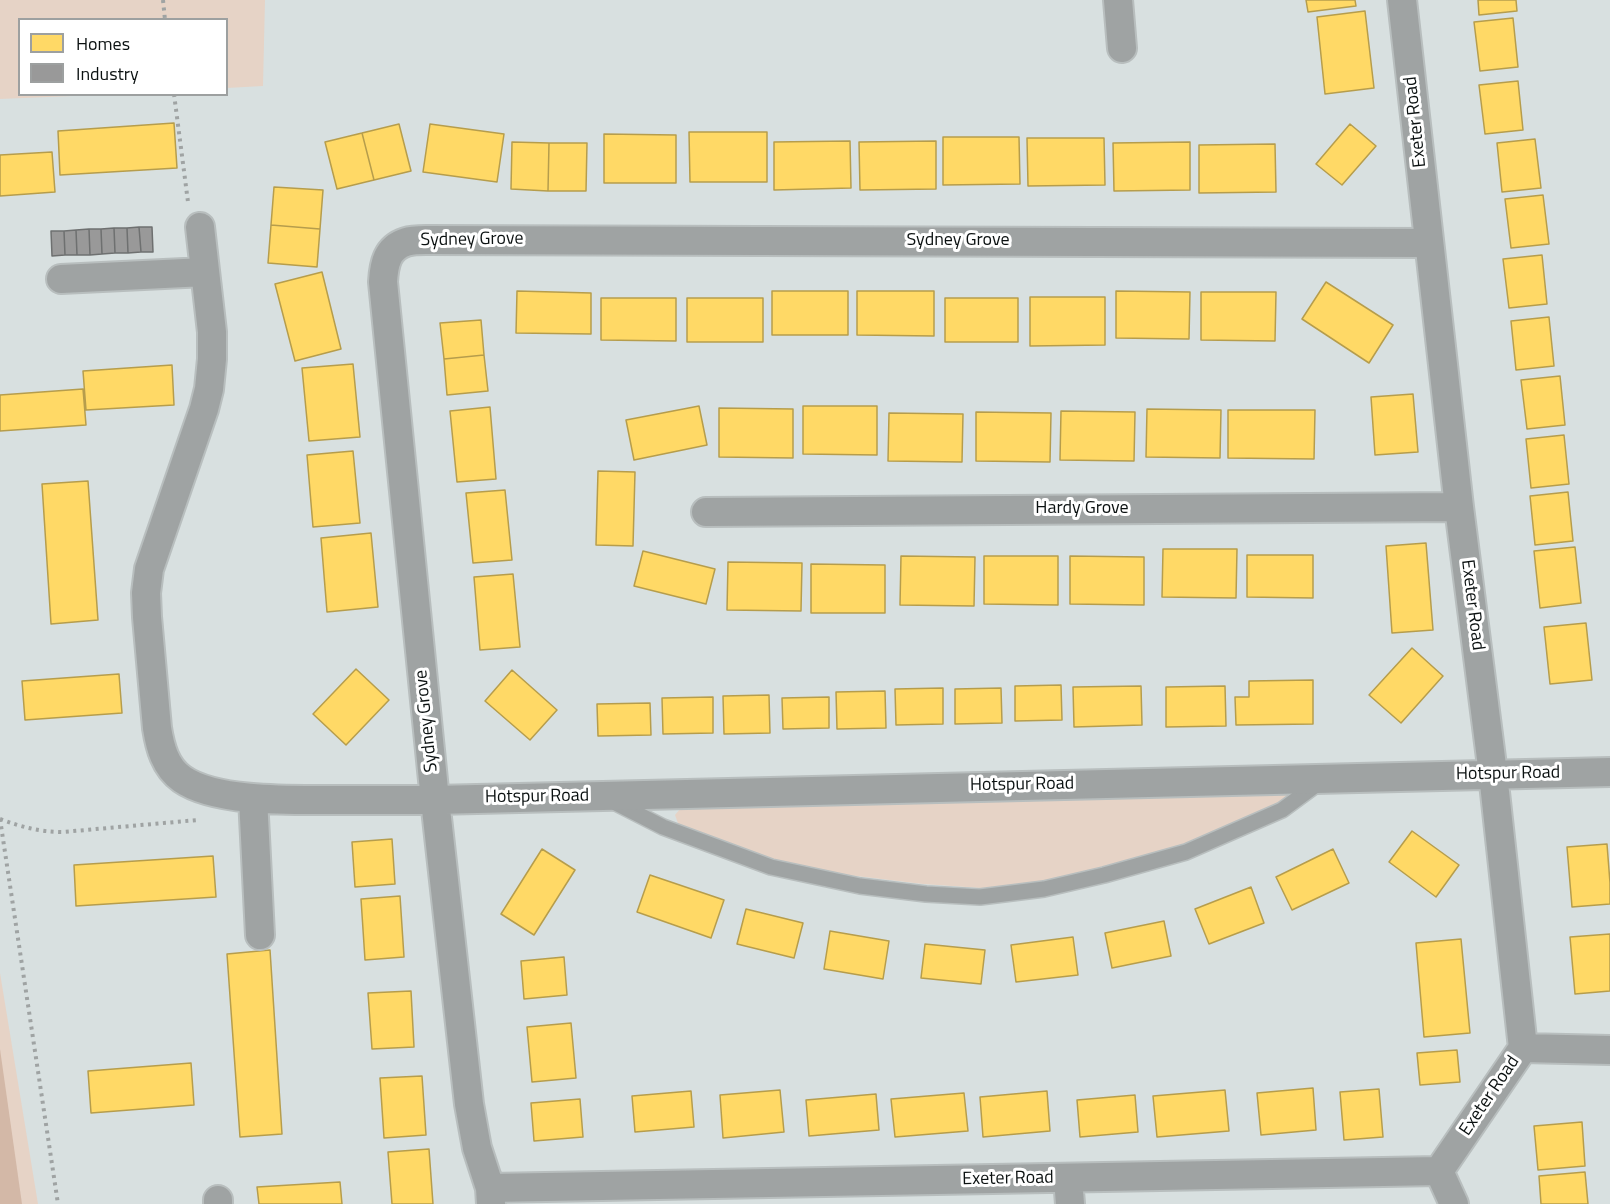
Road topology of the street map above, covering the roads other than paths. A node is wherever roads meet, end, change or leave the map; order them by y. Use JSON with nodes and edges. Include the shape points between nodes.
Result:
{"nodes":[{"id":1,"x":1118,"y":0,"type":"edge"},
{"id":2,"x":1402,"y":0,"type":"edge"},
{"id":3,"x":1122,"y":48,"type":"dead end"},
{"id":4,"x":200,"y":227,"type":"road end"},
{"id":5,"x":1429,"y":243,"type":"junction"},
{"id":6,"x":206,"y":272,"type":"junction"},
{"id":7,"x":61,"y":279,"type":"dead end"},
{"id":8,"x":1459,"y":507,"type":"junction"},
{"id":9,"x":706,"y":512,"type":"dead end"},
{"id":10,"x":1610,"y":772,"type":"edge"},
{"id":11,"x":1493,"y":774,"type":"junction"},
{"id":12,"x":1324,"y":778,"type":"junction"},
{"id":13,"x":602,"y":796,"type":"junction"},
{"id":14,"x":253,"y":798,"type":"junction"},
{"id":15,"x":435,"y":800,"type":"junction"},
{"id":16,"x":260,"y":935,"type":"dead end"},
{"id":17,"x":1523,"y":1048,"type":"junction"},
{"id":18,"x":1610,"y":1050,"type":"edge"},
{"id":19,"x":1439,"y":1171,"type":"junction"},
{"id":20,"x":1069,"y":1191,"type":"edge"},
{"id":21,"x":490,"y":1196,"type":"edge"},
{"id":22,"x":1454,"y":1204,"type":"edge"}],
"edges":[{"from":1,"to":3,"type":"street"},
{"from":2,"to":5,"type":"street","name":"Exeter Road"},
{"from":4,"to":6,"type":"street","name":"Hotspur Road"},
{"from":5,"to":8,"type":"street","name":"Exeter Road"},
{"from":5,"to":15,"type":"street","name":"Sydney Grove","via":[[406,242],[390,251],[383,282]]},
{"from":6,"to":7,"type":"street"},
{"from":6,"to":14,"type":"street","name":"Hotspur Road","via":[[212,332],[209,389],[152,561],[147,617],[160,748],[169,766],[181,779],[200,789]]},
{"from":8,"to":9,"type":"street","name":"Hardy Grove"},
{"from":8,"to":11,"type":"street","name":"Exeter Road"},
{"from":10,"to":11,"type":"street","name":"Hotspur Road"},
{"from":11,"to":12,"type":"street","name":"Hotspur Road"},
{"from":11,"to":17,"type":"street","name":"Exeter Road"},
{"from":12,"to":13,"type":"street","name":"Hotspur Road"},
{"from":12,"to":13,"type":"lane","via":[[1282,810],[1186,852],[1044,889],[980,897],[860,886],[771,867],[663,827]]},
{"from":13,"to":15,"type":"street","name":"Hotspur Road"},
{"from":14,"to":15,"type":"street","name":"Hotspur Road"},
{"from":14,"to":16,"type":"street"},
{"from":15,"to":21,"type":"street","name":"Sydney Grove","via":[[469,1104]]},
{"from":17,"to":18,"type":"street"},
{"from":17,"to":19,"type":"street","name":"Exeter Road"},
{"from":19,"to":20,"type":"street","name":"Exeter Road"},
{"from":19,"to":22,"type":"street"},
{"from":20,"to":21,"type":"street","name":"Exeter Road"}]}
